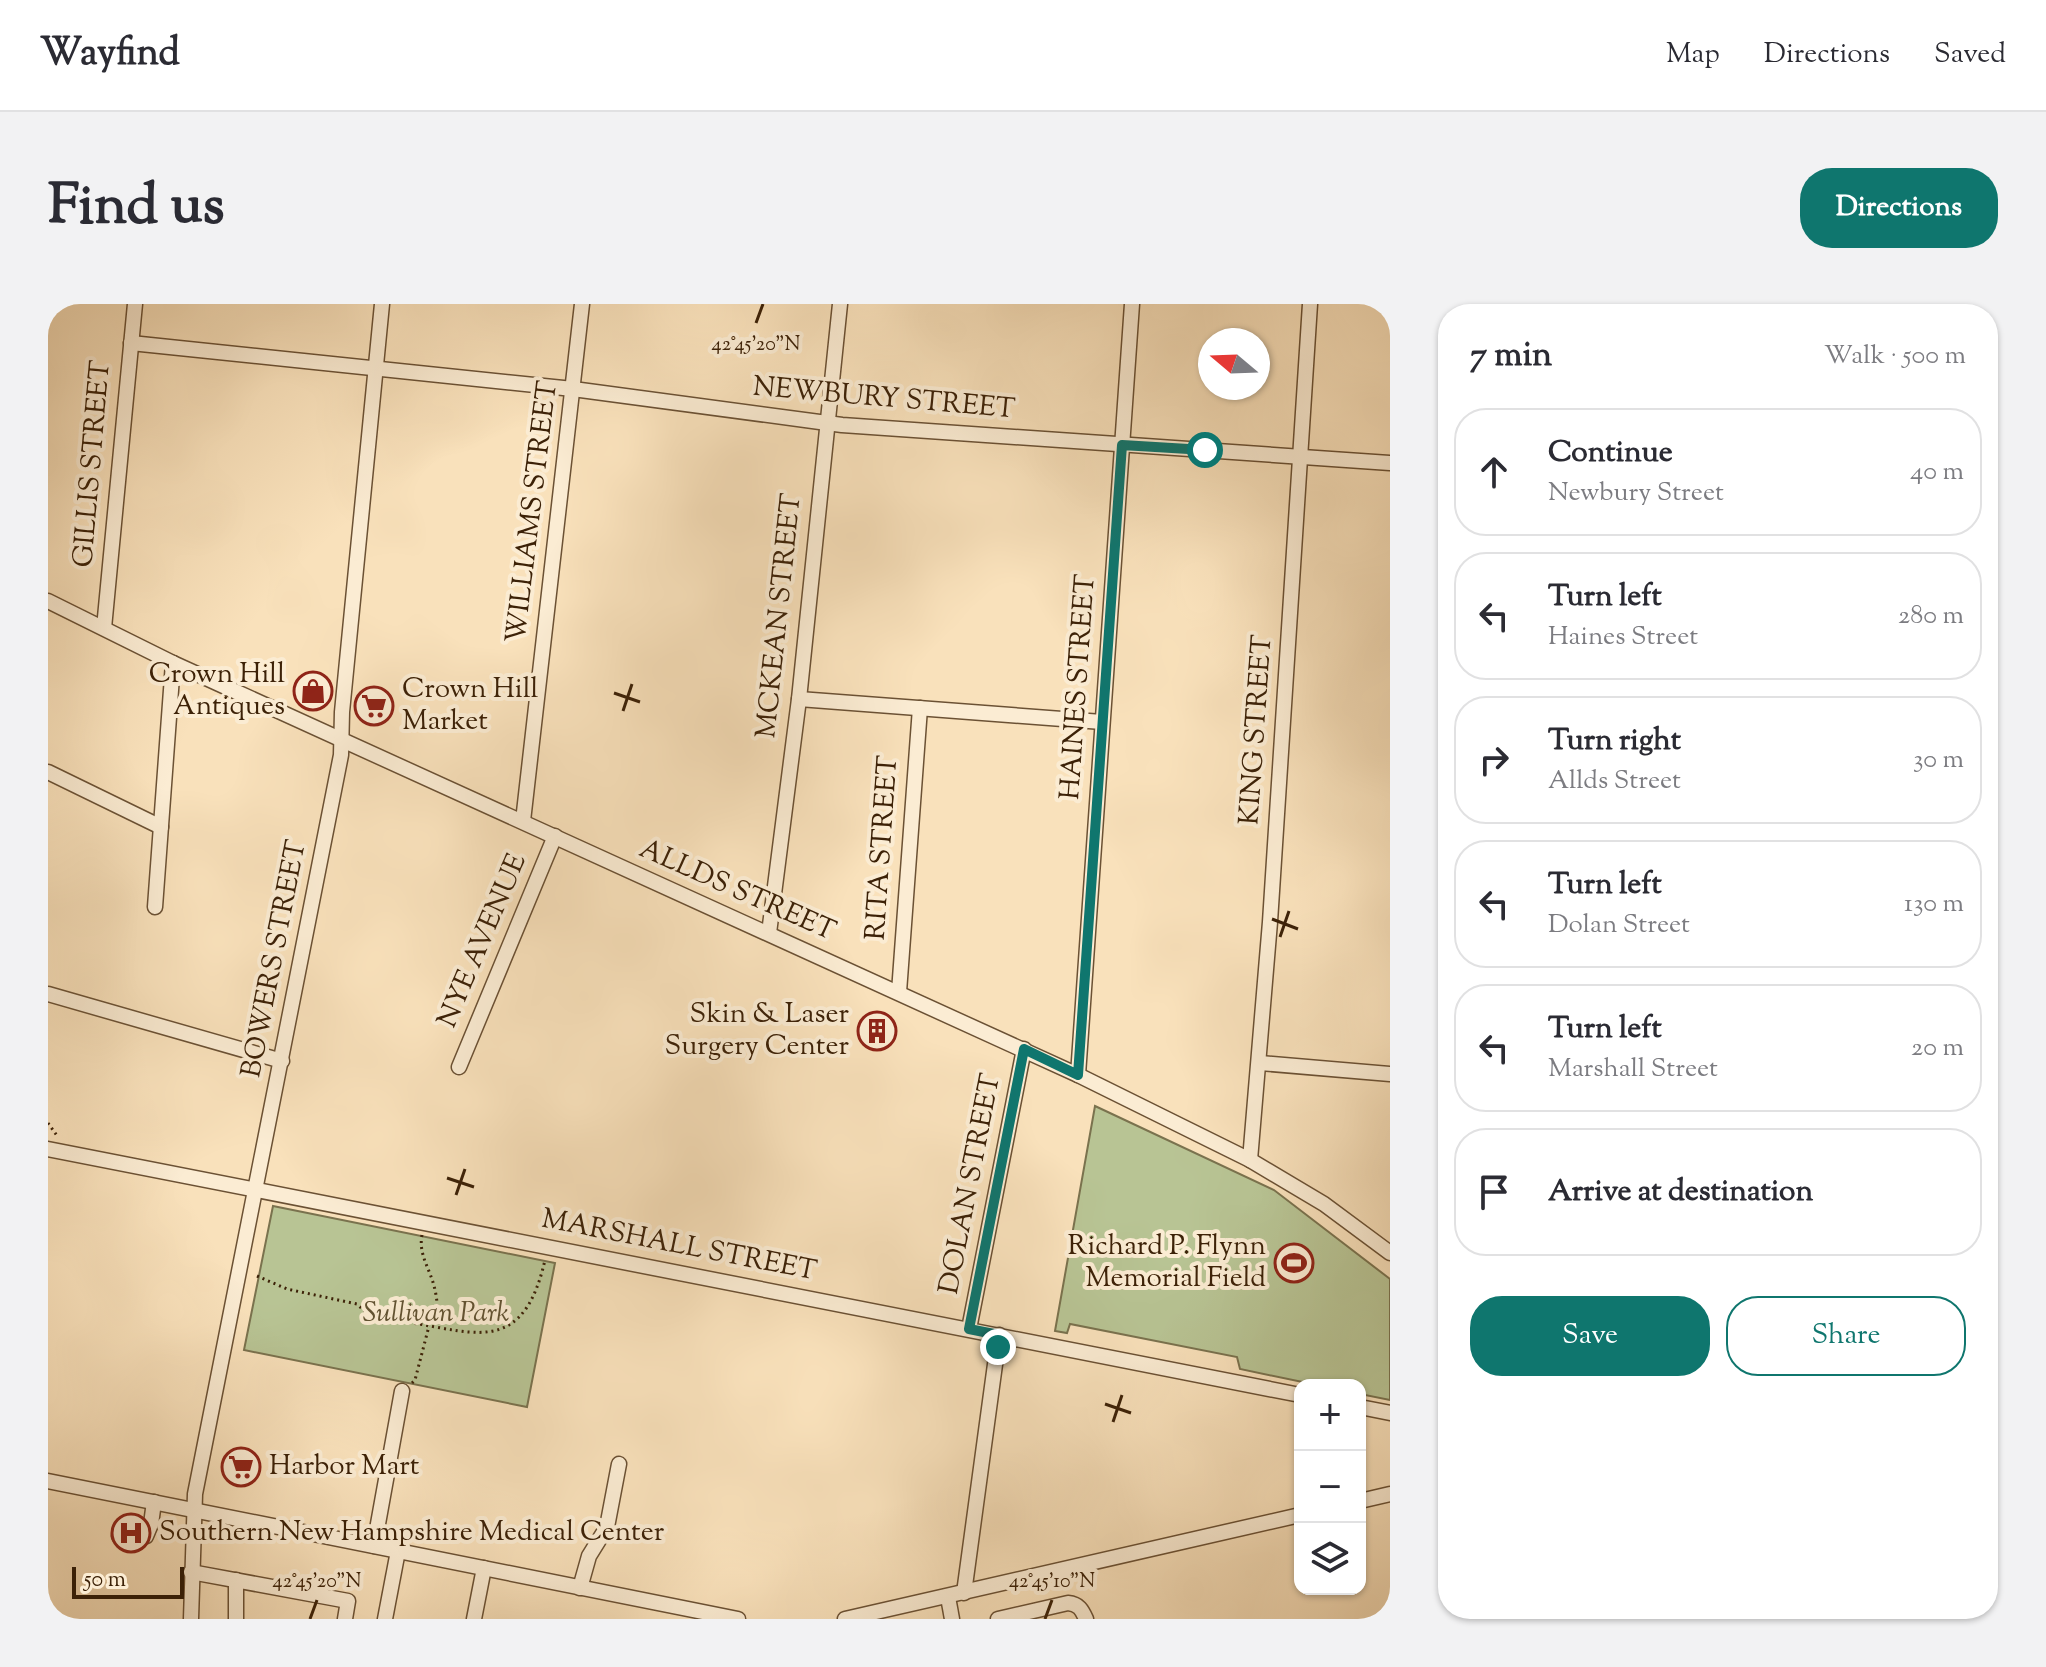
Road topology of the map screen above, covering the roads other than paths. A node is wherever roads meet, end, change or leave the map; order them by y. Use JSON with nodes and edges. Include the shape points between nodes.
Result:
{"nodes":[{"id":1,"x":135,"y":304,"type":"edge"},
{"id":2,"x":382,"y":304,"type":"edge"},
{"id":3,"x":582,"y":304,"type":"edge"},
{"id":4,"x":840,"y":304,"type":"edge"},
{"id":5,"x":1132,"y":304,"type":"edge"},
{"id":6,"x":1310,"y":304,"type":"edge"},
{"id":7,"x":131,"y":343,"type":"junction"},
{"id":8,"x":376,"y":368,"type":"junction"},
{"id":9,"x":573,"y":389,"type":"junction"},
{"id":10,"x":827,"y":424,"type":"junction"},
{"id":11,"x":1122,"y":445,"type":"junction"},
{"id":12,"x":1301,"y":458,"type":"junction"},
{"id":13,"x":1390,"y":463,"type":"edge"},
{"id":14,"x":48,"y":601,"type":"edge"},
{"id":15,"x":104,"y":628,"type":"junction"},
{"id":16,"x":173,"y":663,"type":"junction"},
{"id":17,"x":799,"y":699,"type":"junction"},
{"id":18,"x":920,"y":708,"type":"junction"},
{"id":19,"x":1102,"y":722,"type":"junction"},
{"id":20,"x":343,"y":739,"type":"junction"},
{"id":21,"x":48,"y":772,"type":"edge"},
{"id":22,"x":523,"y":821,"type":"junction"},
{"id":23,"x":161,"y":827,"type":"junction"},
{"id":24,"x":555,"y":836,"type":"junction"},
{"id":25,"x":155,"y":907,"type":"dead end"},
{"id":26,"x":769,"y":933,"type":"junction"},
{"id":27,"x":899,"y":992,"type":"junction"},
{"id":28,"x":48,"y":994,"type":"edge"},
{"id":29,"x":1024,"y":1049,"type":"junction"},
{"id":30,"x":282,"y":1061,"type":"junction"},
{"id":31,"x":1260,"y":1063,"type":"junction"},
{"id":32,"x":459,"y":1067,"type":"dead end"},
{"id":33,"x":1390,"y":1074,"type":"edge"},
{"id":34,"x":1078,"y":1075,"type":"junction"},
{"id":35,"x":53,"y":1143,"type":"edge"},
{"id":36,"x":1250,"y":1160,"type":"junction"},
{"id":37,"x":256,"y":1189,"type":"junction"},
{"id":38,"x":1390,"y":1253,"type":"edge"},
{"id":39,"x":969,"y":1329,"type":"junction"},
{"id":40,"x":999,"y":1335,"type":"junction"},
{"id":41,"x":402,"y":1391,"type":"road end"},
{"id":42,"x":1294,"y":1394,"type":"edge"},
{"id":43,"x":1366,"y":1408,"type":"edge"},
{"id":44,"x":1390,"y":1413,"type":"edge"},
{"id":45,"x":619,"y":1464,"type":"dead end"},
{"id":46,"x":48,"y":1481,"type":"edge"},
{"id":47,"x":1390,"y":1494,"type":"edge"},
{"id":48,"x":1366,"y":1500,"type":"edge"},
{"id":49,"x":154,"y":1502,"type":"junction"},
{"id":50,"x":193,"y":1510,"type":"junction"},
{"id":51,"x":1294,"y":1516,"type":"edge"},
{"id":52,"x":119,"y":1536,"type":"dead end"},
{"id":53,"x":374,"y":1546,"type":"junction"},
{"id":54,"x":398,"y":1551,"type":"junction"},
{"id":55,"x":484,"y":1568,"type":"junction"},
{"id":56,"x":191,"y":1572,"type":"junction"},
{"id":57,"x":236,"y":1580,"type":"junction"},
{"id":58,"x":580,"y":1588,"type":"junction"},
{"id":59,"x":964,"y":1593,"type":"junction"},
{"id":60,"x":948,"y":1597,"type":"junction"},
{"id":61,"x":191,"y":1619,"type":"edge"},
{"id":62,"x":236,"y":1619,"type":"edge"},
{"id":63,"x":345,"y":1619,"type":"edge"},
{"id":64,"x":385,"y":1619,"type":"edge"},
{"id":65,"x":474,"y":1619,"type":"edge"},
{"id":66,"x":738,"y":1619,"type":"edge"},
{"id":67,"x":845,"y":1619,"type":"edge"},
{"id":68,"x":952,"y":1619,"type":"edge"},
{"id":69,"x":998,"y":1619,"type":"edge"},
{"id":70,"x":1086,"y":1619,"type":"edge"}],
"edges":[{"from":1,"to":7,"type":"street","name":"GILLIS STREET"},
{"from":2,"to":8,"type":"street","name":"BOWERS STREET"},
{"from":3,"to":9,"type":"street","name":"WILLIAMS STREET"},
{"from":4,"to":10,"type":"street","name":"MCKEAN STREET"},
{"from":5,"to":11,"type":"street","name":"HAINES STREET"},
{"from":6,"to":12,"type":"street","name":"KING STREET"},
{"from":7,"to":8,"type":"street","name":"NEWBURY STREET"},
{"from":7,"to":15,"type":"street","name":"GILLIS STREET"},
{"from":8,"to":9,"type":"street","name":"NEWBURY STREET"},
{"from":8,"to":20,"type":"street","name":"BOWERS STREET"},
{"from":9,"to":10,"type":"street","name":"NEWBURY STREET"},
{"from":9,"to":22,"type":"street","name":"WILLIAMS STREET"},
{"from":10,"to":11,"type":"street","name":"NEWBURY STREET"},
{"from":10,"to":17,"type":"street","name":"MCKEAN STREET"},
{"from":11,"to":12,"type":"street","name":"NEWBURY STREET"},
{"from":11,"to":19,"type":"street","name":"HAINES STREET"},
{"from":12,"to":13,"type":"street","name":"NEWBURY STREET"},
{"from":12,"to":31,"type":"street","name":"KING STREET"},
{"from":14,"to":15,"type":"street","name":"ALLDS STREET"},
{"from":15,"to":16,"type":"street","name":"ALLDS STREET"},
{"from":16,"to":20,"type":"street","name":"ALLDS STREET"},
{"from":16,"to":23,"type":"street"},
{"from":17,"to":18,"type":"street"},
{"from":17,"to":26,"type":"street","name":"MCKEAN STREET"},
{"from":18,"to":19,"type":"street"},
{"from":18,"to":27,"type":"street","name":"RITA STREET"},
{"from":19,"to":34,"type":"street","name":"HAINES STREET"},
{"from":20,"to":22,"type":"street","name":"ALLDS STREET"},
{"from":20,"to":30,"type":"street","name":"BOWERS STREET"},
{"from":21,"to":23,"type":"street"},
{"from":22,"to":24,"type":"street","name":"ALLDS STREET"},
{"from":23,"to":25,"type":"street"},
{"from":24,"to":26,"type":"street","name":"ALLDS STREET"},
{"from":24,"to":32,"type":"street","name":"NYE AVENUE"},
{"from":26,"to":27,"type":"street","name":"ALLDS STREET"},
{"from":27,"to":29,"type":"street","name":"ALLDS STREET"},
{"from":28,"to":30,"type":"street"},
{"from":29,"to":34,"type":"street","name":"ALLDS STREET"},
{"from":29,"to":39,"type":"street","name":"DOLAN STREET"},
{"from":30,"to":37,"type":"street","name":"BOWERS STREET"},
{"from":31,"to":33,"type":"street"},
{"from":31,"to":36,"type":"street","name":"KING STREET"},
{"from":34,"to":36,"type":"street","name":"ALLDS STREET"},
{"from":35,"to":37,"type":"street","name":"MARSHALL STREET"},
{"from":36,"to":38,"type":"street","name":"ALLDS STREET","via":[[1324,1204]]},
{"from":37,"to":39,"type":"street","name":"MARSHALL STREET"},
{"from":37,"to":50,"type":"street","name":"BOWERS STREET"},
{"from":39,"to":40,"type":"street","name":"MARSHALL STREET"},
{"from":40,"to":42,"type":"street","name":"MARSHALL STREET"},
{"from":40,"to":59,"type":"street"},
{"from":41,"to":53,"type":"street"},
{"from":43,"to":44,"type":"street"},
{"from":45,"to":58,"type":"street","via":[[607,1527],[589,1556]]},
{"from":46,"to":49,"type":"street"},
{"from":47,"to":48,"type":"street"},
{"from":49,"to":50,"type":"street"},
{"from":49,"to":52,"type":"street","via":[[146,1536]]},
{"from":50,"to":53,"type":"street"},
{"from":50,"to":56,"type":"street","name":"BOWERS STREET"},
{"from":51,"to":59,"type":"street"},
{"from":53,"to":54,"type":"street"},
{"from":54,"to":55,"type":"street"},
{"from":54,"to":64,"type":"street"},
{"from":55,"to":58,"type":"street"},
{"from":55,"to":65,"type":"street"},
{"from":56,"to":57,"type":"street"},
{"from":56,"to":61,"type":"street","name":"BOWERS STREET"},
{"from":57,"to":62,"type":"street"},
{"from":57,"to":63,"type":"street","via":[[348,1601]]},
{"from":58,"to":66,"type":"street"},
{"from":59,"to":60,"type":"street"},
{"from":60,"to":67,"type":"street"},
{"from":60,"to":68,"type":"street"},
{"from":69,"to":70,"type":"street","via":[[1068,1603],[1076,1604]]}]}
